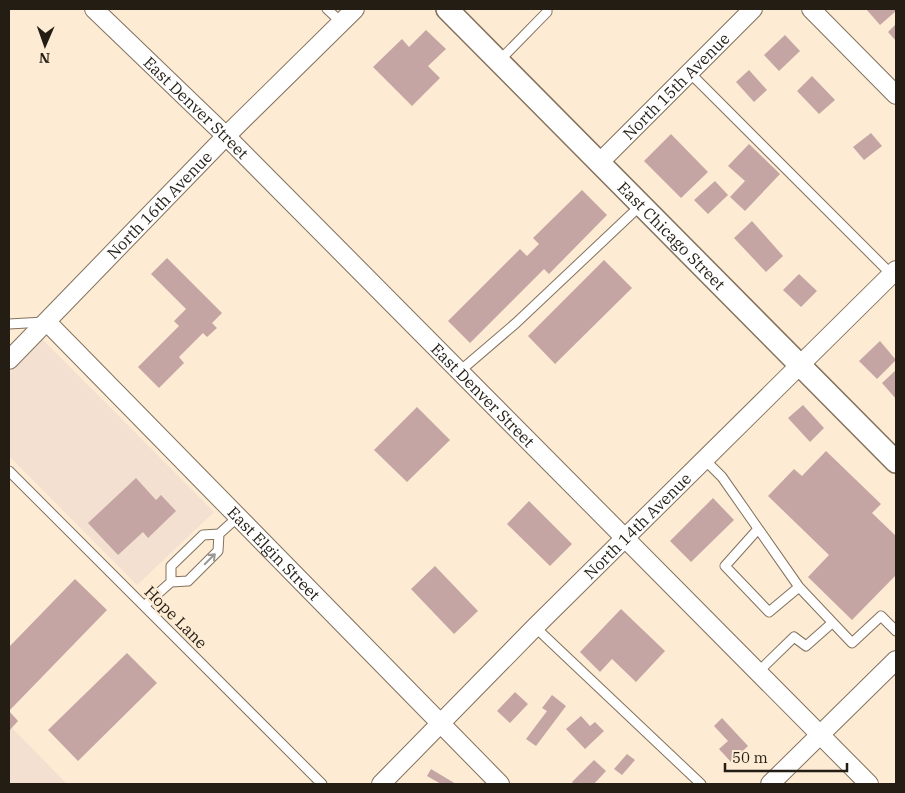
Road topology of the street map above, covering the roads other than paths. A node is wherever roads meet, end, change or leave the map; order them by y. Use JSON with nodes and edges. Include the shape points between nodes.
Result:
{"nodes":[{"id":1,"x":94,"y":9,"type":"edge"},
{"id":2,"x":326,"y":9,"type":"edge"},
{"id":3,"x":355,"y":9,"type":"edge"},
{"id":4,"x":447,"y":9,"type":"edge"},
{"id":5,"x":547,"y":9,"type":"edge"},
{"id":6,"x":753,"y":9,"type":"edge"},
{"id":7,"x":811,"y":9,"type":"edge"},
{"id":8,"x":341,"y":22,"type":"junction"},
{"id":9,"x":499,"y":61,"type":"junction"},
{"id":10,"x":690,"y":73,"type":"junction"},
{"id":11,"x":896,"y":95,"type":"edge"},
{"id":12,"x":226,"y":136,"type":"junction"},
{"id":13,"x":599,"y":163,"type":"junction"},
{"id":14,"x":641,"y":205,"type":"junction"},
{"id":15,"x":895,"y":275,"type":"edge"},
{"id":16,"x":47,"y":322,"type":"junction"},
{"id":17,"x":9,"y":324,"type":"edge"},
{"id":18,"x":9,"y":360,"type":"edge"},
{"id":19,"x":800,"y":366,"type":"junction"},
{"id":20,"x":460,"y":371,"type":"junction"},
{"id":21,"x":705,"y":460,"type":"junction"},
{"id":22,"x":896,"y":462,"type":"edge"},
{"id":23,"x":9,"y":471,"type":"edge"},
{"id":24,"x":239,"y":516,"type":"junction"},
{"id":25,"x":758,"y":528,"type":"junction"},
{"id":26,"x":219,"y":534,"type":"junction"},
{"id":27,"x":626,"y":538,"type":"junction"},
{"id":28,"x":170,"y":582,"type":"junction"},
{"id":29,"x":799,"y":587,"type":"junction"},
{"id":30,"x":144,"y":606,"type":"junction"},
{"id":31,"x":832,"y":623,"type":"junction"},
{"id":32,"x":535,"y":627,"type":"junction"},
{"id":33,"x":896,"y":631,"type":"edge"},
{"id":34,"x":896,"y":660,"type":"edge"},
{"id":35,"x":758,"y":672,"type":"junction"},
{"id":36,"x":442,"y":724,"type":"junction"},
{"id":37,"x":820,"y":735,"type":"junction"},
{"id":38,"x":322,"y":784,"type":"edge"},
{"id":39,"x":381,"y":784,"type":"edge"},
{"id":40,"x":498,"y":784,"type":"edge"},
{"id":41,"x":701,"y":784,"type":"edge"},
{"id":42,"x":770,"y":784,"type":"edge"},
{"id":43,"x":869,"y":784,"type":"edge"}],
"edges":[{"from":1,"to":12,"type":"street","name":"East Denver Street"},
{"from":2,"to":8,"type":"lane"},
{"from":3,"to":8,"type":"street","name":"North 16th Avenue"},
{"from":4,"to":9,"type":"street","name":"East Chicago Street"},
{"from":5,"to":9,"type":"lane"},
{"from":6,"to":10,"type":"street","name":"North 15th Avenue"},
{"from":7,"to":11,"type":"street"},
{"from":8,"to":12,"type":"street","name":"North 16th Avenue"},
{"from":9,"to":13,"type":"street","name":"East Chicago Street"},
{"from":10,"to":13,"type":"street","name":"North 15th Avenue"},
{"from":10,"to":15,"type":"lane"},
{"from":12,"to":16,"type":"street","name":"North 16th Avenue"},
{"from":12,"to":20,"type":"street","name":"East Denver Street"},
{"from":13,"to":14,"type":"street","name":"East Chicago Street"},
{"from":14,"to":19,"type":"street","name":"East Chicago Street"},
{"from":14,"to":20,"type":"lane"},
{"from":15,"to":19,"type":"street","name":"North 14th Avenue"},
{"from":16,"to":17,"type":"lane"},
{"from":16,"to":18,"type":"street","name":"North 16th Avenue"},
{"from":16,"to":24,"type":"street","name":"East Elgin Street"},
{"from":19,"to":21,"type":"street","name":"North 14th Avenue"},
{"from":19,"to":22,"type":"street","name":"East Chicago Street"},
{"from":20,"to":27,"type":"street","name":"East Denver Street"},
{"from":21,"to":25,"type":"lane","via":[[722,477]]},
{"from":21,"to":27,"type":"street","name":"North 14th Avenue"},
{"from":23,"to":30,"type":"lane","name":"Hope Lane"},
{"from":24,"to":26,"type":"lane"},
{"from":24,"to":36,"type":"street","name":"East Elgin Street"},
{"from":25,"to":29,"type":"lane"},
{"from":25,"to":29,"type":"lane","via":[[725,566],[769,612]]},
{"from":26,"to":28,"type":"lane","via":[[203,535],[171,566]]},
{"from":28,"to":26,"type":"lane","one_way":true,"via":[[188,581],[218,552]]},
{"from":27,"to":32,"type":"street","name":"North 14th Avenue"},
{"from":27,"to":35,"type":"street","name":"East Denver Street"},
{"from":28,"to":30,"type":"lane"},
{"from":29,"to":31,"type":"lane"},
{"from":30,"to":38,"type":"lane","name":"Hope Lane"},
{"from":31,"to":33,"type":"lane","via":[[852,644],[881,616]]},
{"from":31,"to":35,"type":"lane","via":[[806,646],[794,636]]},
{"from":32,"to":36,"type":"street","name":"North 14th Avenue"},
{"from":32,"to":41,"type":"lane"},
{"from":34,"to":37,"type":"street"},
{"from":35,"to":37,"type":"street","name":"East Denver Street"},
{"from":36,"to":39,"type":"street","name":"North 14th Avenue"},
{"from":36,"to":40,"type":"street","name":"East Elgin Street"},
{"from":37,"to":42,"type":"street"},
{"from":37,"to":43,"type":"street","name":"East Denver Street"}]}
